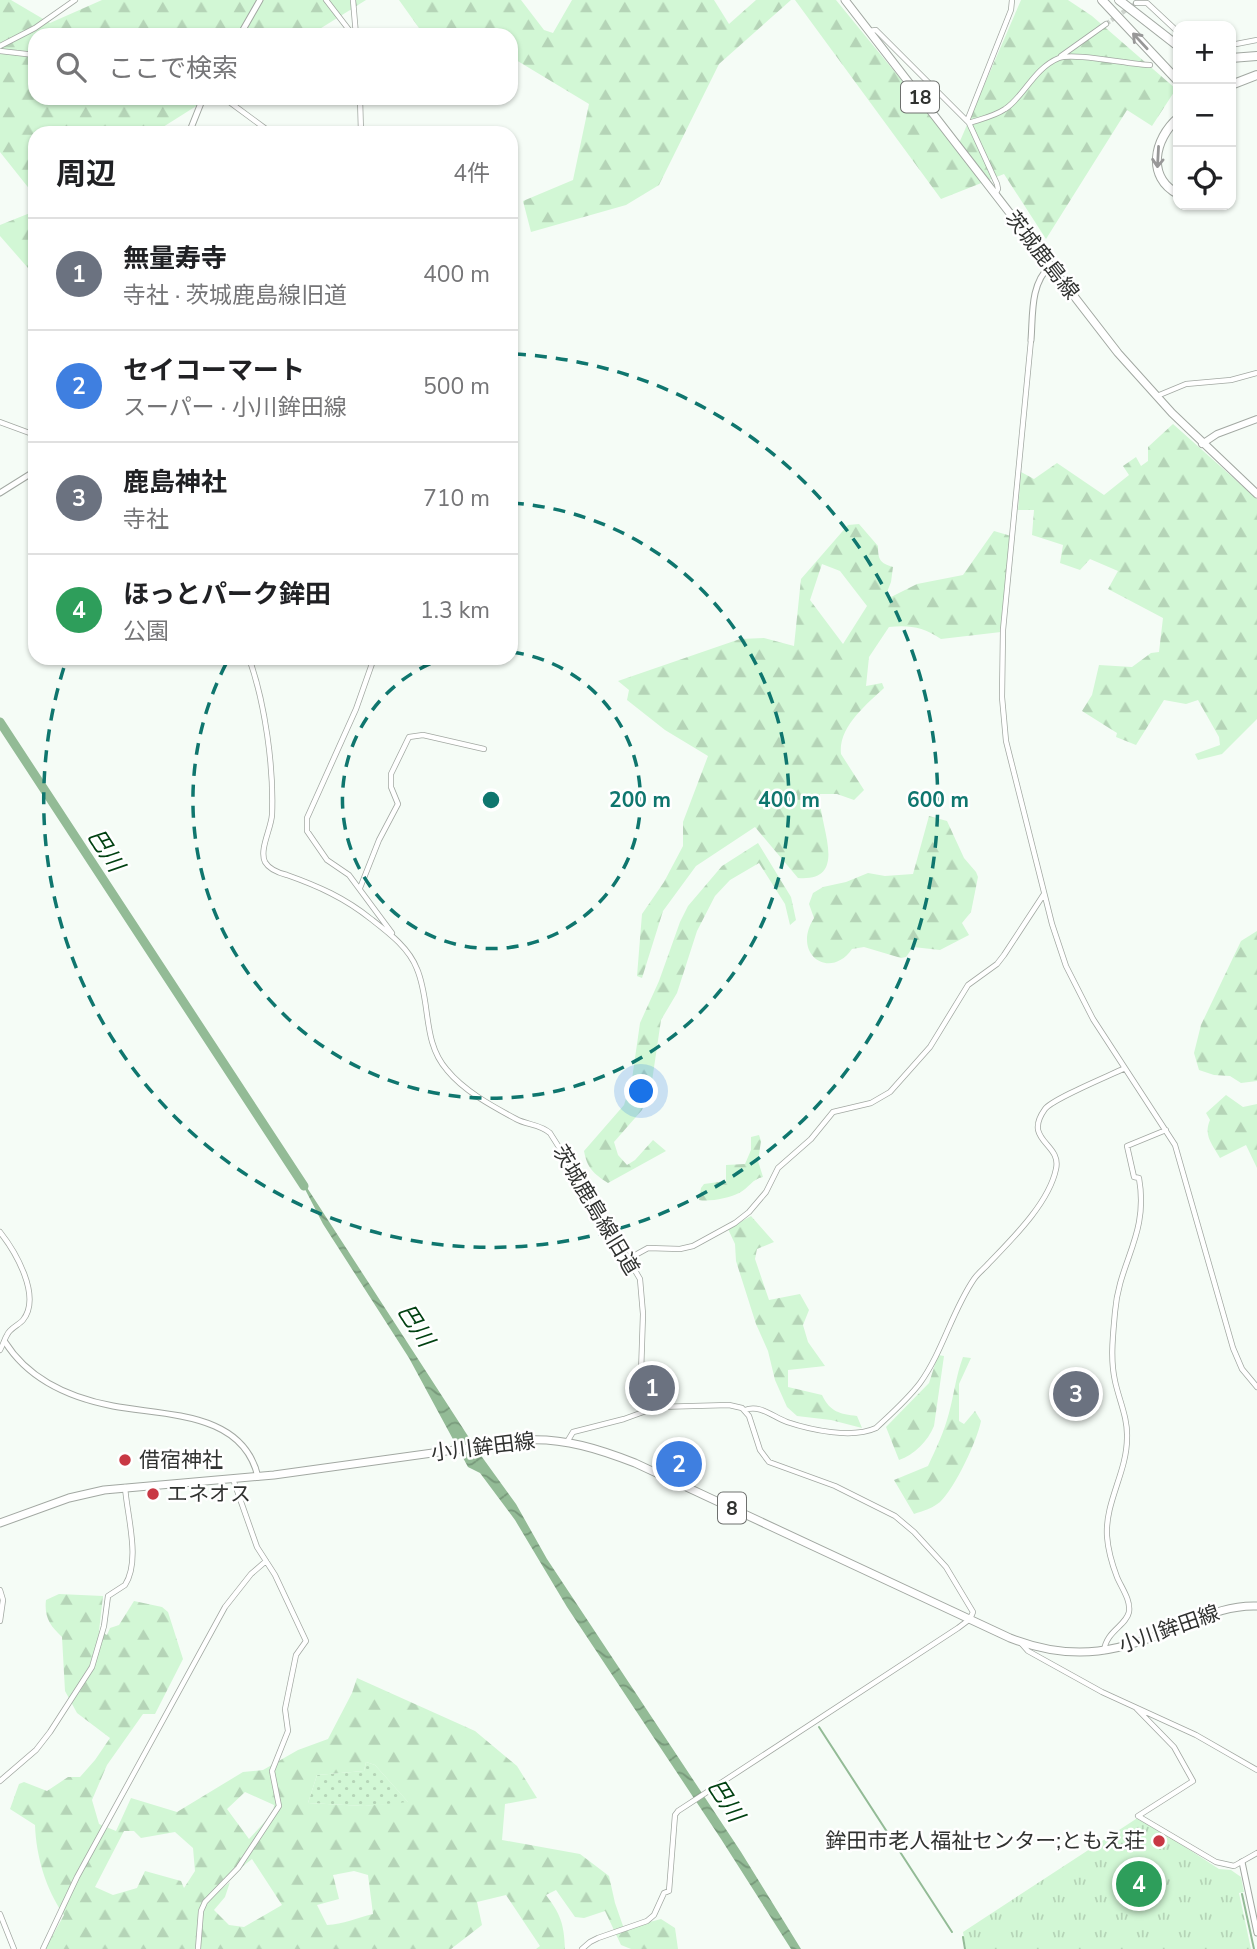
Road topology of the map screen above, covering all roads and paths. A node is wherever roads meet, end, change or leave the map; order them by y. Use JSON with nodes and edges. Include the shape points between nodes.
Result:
{"nodes":[{"id":1,"x":75,"y":0,"type":"edge"},
{"id":2,"x":260,"y":0,"type":"edge"},
{"id":3,"x":326,"y":0,"type":"edge"},
{"id":4,"x":353,"y":0,"type":"edge"},
{"id":5,"x":845,"y":0,"type":"edge"},
{"id":6,"x":1012,"y":0,"type":"edge"},
{"id":7,"x":1102,"y":0,"type":"edge"},
{"id":8,"x":1119,"y":0,"type":"edge"},
{"id":9,"x":1136,"y":3,"type":"dead end"},
{"id":10,"x":1106,"y":24,"type":"tunnel mouth"},
{"id":11,"x":35,"y":28,"type":"edge"},
{"id":12,"x":244,"y":28,"type":"edge"},
{"id":13,"x":349,"y":28,"type":"edge"},
{"id":14,"x":355,"y":28,"type":"edge"},
{"id":15,"x":1173,"y":28,"type":"edge"},
{"id":16,"x":868,"y":31,"type":"junction"},
{"id":17,"x":28,"y":32,"type":"edge"},
{"id":18,"x":1257,"y":40,"type":"edge"},
{"id":19,"x":1173,"y":42,"type":"edge"},
{"id":20,"x":1236,"y":43,"type":"edge"},
{"id":21,"x":0,"y":49,"type":"edge"},
{"id":22,"x":28,"y":54,"type":"edge"},
{"id":23,"x":1257,"y":56,"type":"edge"},
{"id":24,"x":1061,"y":57,"type":"junction"},
{"id":25,"x":1236,"y":58,"type":"edge"},
{"id":26,"x":1150,"y":65,"type":"dead end"},
{"id":27,"x":1257,"y":75,"type":"edge"},
{"id":28,"x":1173,"y":76,"type":"edge"},
{"id":29,"x":1234,"y":84,"type":"edge"},
{"id":30,"x":200,"y":105,"type":"edge"},
{"id":31,"x":233,"y":105,"type":"edge"},
{"id":32,"x":359,"y":105,"type":"edge"},
{"id":33,"x":968,"y":122,"type":"junction"},
{"id":34,"x":1173,"y":125,"type":"edge"},
{"id":35,"x":192,"y":126,"type":"edge"},
{"id":36,"x":262,"y":126,"type":"edge"},
{"id":37,"x":361,"y":126,"type":"edge"},
{"id":38,"x":1173,"y":190,"type":"edge"},
{"id":39,"x":995,"y":194,"type":"junction"},
{"id":40,"x":1050,"y":266,"type":"junction"},
{"id":41,"x":1031,"y":340,"type":"joint"},
{"id":42,"x":1257,"y":373,"type":"edge"},
{"id":43,"x":1156,"y":397,"type":"junction"},
{"id":44,"x":1257,"y":419,"type":"edge"},
{"id":45,"x":0,"y":422,"type":"edge"},
{"id":46,"x":28,"y":432,"type":"edge"},
{"id":47,"x":1202,"y":444,"type":"junction"},
{"id":48,"x":28,"y":475,"type":"edge"},
{"id":49,"x":0,"y":493,"type":"edge"},
{"id":50,"x":1257,"y":494,"type":"edge"},
{"id":51,"x":251,"y":665,"type":"edge"},
{"id":52,"x":372,"y":665,"type":"edge"},
{"id":53,"x":484,"y":749,"type":"dead end"},
{"id":54,"x":360,"y":888,"type":"junction"},
{"id":55,"x":1044,"y":893,"type":"junction"},
{"id":56,"x":395,"y":938,"type":"junction"},
{"id":57,"x":1125,"y":1068,"type":"junction"},
{"id":58,"x":1166,"y":1130,"type":"junction"},
{"id":59,"x":0,"y":1232,"type":"edge"},
{"id":60,"x":628,"y":1259,"type":"junction"},
{"id":61,"x":5,"y":1342,"type":"junction"},
{"id":62,"x":0,"y":1350,"type":"edge"},
{"id":63,"x":1256,"y":1383,"type":"edge"},
{"id":64,"x":657,"y":1407,"type":"junction"},
{"id":65,"x":745,"y":1410,"type":"junction"},
{"id":66,"x":567,"y":1442,"type":"junction"},
{"id":67,"x":258,"y":1477,"type":"junction"},
{"id":68,"x":233,"y":1479,"type":"junction"},
{"id":69,"x":125,"y":1488,"type":"junction"},
{"id":70,"x":0,"y":1523,"type":"edge"},
{"id":71,"x":266,"y":1561,"type":"junction"},
{"id":72,"x":0,"y":1590,"type":"edge"},
{"id":73,"x":1257,"y":1606,"type":"edge"},
{"id":74,"x":970,"y":1619,"type":"junction"},
{"id":75,"x":0,"y":1621,"type":"edge"},
{"id":76,"x":1020,"y":1642,"type":"junction"},
{"id":77,"x":1104,"y":1651,"type":"junction"},
{"id":78,"x":1136,"y":1708,"type":"junction"},
{"id":79,"x":1257,"y":1770,"type":"edge"},
{"id":80,"x":0,"y":1781,"type":"edge"},
{"id":81,"x":1257,"y":1853,"type":"edge"},
{"id":82,"x":1242,"y":1862,"type":"junction"},
{"id":83,"x":0,"y":1914,"type":"edge"},
{"id":84,"x":1257,"y":1933,"type":"edge"},
{"id":85,"x":14,"y":1949,"type":"edge"},
{"id":86,"x":43,"y":1949,"type":"edge"},
{"id":87,"x":198,"y":1949,"type":"edge"},
{"id":88,"x":582,"y":1949,"type":"edge"}],
"edges":[{"from":1,"to":11,"type":"street"},
{"from":2,"to":12,"type":"street"},
{"from":3,"to":13,"type":"street"},
{"from":4,"to":14,"type":"street"},
{"from":5,"to":16,"type":"main road","name":"茨城鹿島線","number":"18"},
{"from":6,"to":33,"type":"street"},
{"from":28,"to":7,"type":"highway","one_way":true},
{"from":8,"to":19,"type":"highway"},
{"from":9,"to":15,"type":"street","via":[[1147,3]]},
{"from":10,"to":24,"type":"street"},
{"from":16,"to":33,"type":"street","via":[[876,30]]},
{"from":16,"to":39,"type":"main road","name":"茨城鹿島線","number":"18"},
{"from":17,"to":21,"type":"street"},
{"from":18,"to":20,"type":"street"},
{"from":21,"to":22,"type":"street"},
{"from":23,"to":25,"type":"highway"},
{"from":24,"to":26,"type":"street"},
{"from":24,"to":33,"type":"street","via":[[1029,82],[1006,109]]},
{"from":27,"to":29,"type":"highway"},
{"from":30,"to":35,"type":"street"},
{"from":31,"to":36,"type":"street"},
{"from":32,"to":37,"type":"street"},
{"from":33,"to":39,"type":"street","via":[[997,184]]},
{"from":34,"to":38,"type":"highway","one_way":true,"via":[[1161,141],[1156,162],[1163,181]]},
{"from":39,"to":40,"type":"main road","name":"茨城鹿島線","number":"18"},
{"from":40,"to":41,"type":"street","via":[[1037,285]]},
{"from":40,"to":43,"type":"main road","name":"茨城鹿島線","number":"18"},
{"from":41,"to":55,"type":"street","via":[[1004,618],[1002,697],[1006,741]]},
{"from":42,"to":43,"type":"street","via":[[1186,384]]},
{"from":43,"to":47,"type":"main road","name":"茨城鹿島線","number":"18"},
{"from":44,"to":47,"type":"main road"},
{"from":45,"to":46,"type":"street"},
{"from":47,"to":50,"type":"main road","name":"茨城鹿島線","number":"18"},
{"from":48,"to":49,"type":"street"},
{"from":51,"to":56,"type":"street","name":"茨城鹿島線旧道","via":[[260,693],[271,786],[271,825],[264,860],[272,869],[324,888],[355,906]]},
{"from":52,"to":54,"type":"street","via":[[307,818],[307,831],[327,860]]},
{"from":53,"to":54,"type":"street","via":[[423,735],[410,737],[391,774],[398,804]]},
{"from":54,"to":56,"type":"street"},
{"from":55,"to":57,"type":"street","via":[[1072,982]]},
{"from":55,"to":60,"type":"street","via":[[1004,955],[968,985],[930,1047],[890,1092],[871,1103],[833,1112],[778,1168],[761,1200],[735,1223],[693,1246],[648,1248]]},
{"from":56,"to":60,"type":"street","name":"茨城鹿島線旧道","via":[[418,971],[433,1045],[446,1070],[476,1096],[517,1120],[547,1130]]},
{"from":57,"to":58,"type":"street"},
{"from":57,"to":65,"type":"street","via":[[1046,1106],[1037,1124],[1039,1136],[1056,1161],[1050,1185],[1031,1215],[975,1278],[920,1383],[876,1428],[848,1434],[789,1422],[756,1408]]},
{"from":58,"to":63,"type":"street","via":[[1180,1159],[1233,1348],[1242,1369]]},
{"from":58,"to":77,"type":"street","via":[[1128,1146],[1134,1177],[1139,1178],[1142,1208],[1116,1304],[1113,1367],[1127,1444],[1107,1524],[1110,1552],[1129,1612],[1108,1638]]},
{"from":59,"to":61,"type":"street","via":[[20,1260],[28,1301],[24,1319],[7,1334]]},
{"from":60,"to":64,"type":"street","name":"茨城鹿島線旧道","via":[[641,1286],[642,1379]]},
{"from":61,"to":62,"type":"street"},
{"from":61,"to":67,"type":"street","via":[[31,1372],[69,1394],[112,1406],[188,1417],[220,1428],[246,1450]]},
{"from":64,"to":65,"type":"street","via":[[732,1405]]},
{"from":64,"to":66,"type":"street","via":[[573,1432]]},
{"from":65,"to":74,"type":"street","via":[[769,1462],[884,1509],[914,1532],[946,1567],[971,1605]]},
{"from":66,"to":67,"type":"main road","name":"小川鉾田線","number":"8","via":[[526,1440]]},
{"from":66,"to":74,"type":"main road","name":"小川鉾田線","number":"8","via":[[635,1463]]},
{"from":67,"to":68,"type":"main road","name":"小川鉾田線","number":"8"},
{"from":68,"to":69,"type":"main road","name":"小川鉾田線","number":"8"},
{"from":68,"to":71,"type":"street"},
{"from":69,"to":70,"type":"main road","name":"小川鉾田線","number":"8","via":[[83,1494]]},
{"from":69,"to":80,"type":"street","via":[[131,1568],[125,1585],[108,1595],[92,1667],[36,1750]]},
{"from":71,"to":86,"type":"street","via":[[225,1606],[77,1877]]},
{"from":71,"to":87,"type":"street","via":[[306,1642],[296,1656],[285,1709],[288,1731],[272,1771],[279,1807],[238,1868],[205,1902]]},
{"from":72,"to":75,"type":"street"},
{"from":73,"to":77,"type":"main road","name":"小川鉾田線","number":"8","via":[[1219,1611],[1135,1644]]},
{"from":74,"to":76,"type":"main road","name":"小川鉾田線","number":"8"},
{"from":74,"to":88,"type":"street","via":[[675,1815],[669,1891],[654,1915]]},
{"from":76,"to":77,"type":"main road","name":"小川鉾田線","number":"8","via":[[1064,1652]]},
{"from":76,"to":78,"type":"street","via":[[1028,1651]]},
{"from":78,"to":79,"type":"street"},
{"from":78,"to":82,"type":"street","via":[[1174,1747],[1193,1781],[1138,1816],[1216,1862],[1234,1866]]},
{"from":81,"to":82,"type":"street"},
{"from":82,"to":84,"type":"street"},
{"from":83,"to":85,"type":"street"}]}
